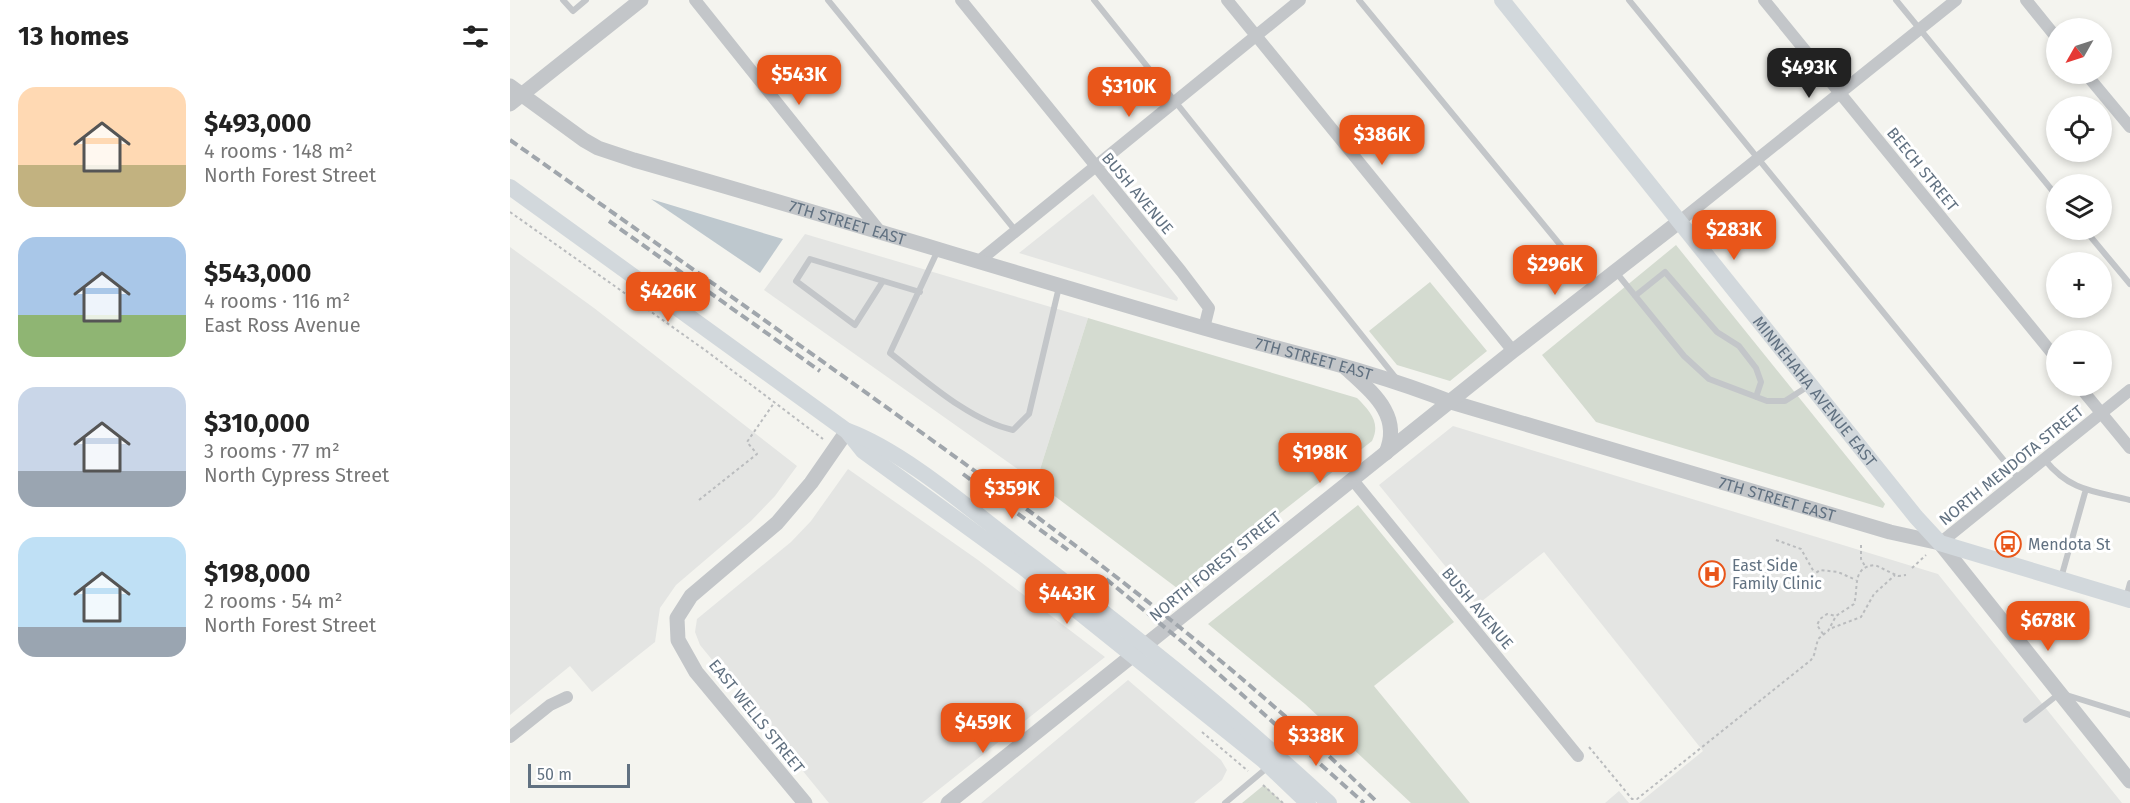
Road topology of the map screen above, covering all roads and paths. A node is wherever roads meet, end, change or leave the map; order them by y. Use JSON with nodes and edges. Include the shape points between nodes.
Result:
{"nodes":[{"id":1,"x":563,"y":0,"type":"edge"},
{"id":2,"x":586,"y":0,"type":"edge"},
{"id":3,"x":640,"y":0,"type":"edge"},
{"id":4,"x":695,"y":0,"type":"edge"},
{"id":5,"x":828,"y":0,"type":"edge"},
{"id":6,"x":961,"y":0,"type":"edge"},
{"id":7,"x":1094,"y":0,"type":"edge"},
{"id":8,"x":1227,"y":0,"type":"edge"},
{"id":9,"x":1300,"y":0,"type":"edge"},
{"id":10,"x":1359,"y":0,"type":"edge"},
{"id":11,"x":1502,"y":0,"type":"edge"},
{"id":12,"x":1629,"y":0,"type":"edge"},
{"id":13,"x":1764,"y":0,"type":"edge"},
{"id":14,"x":1896,"y":0,"type":"edge"},
{"id":15,"x":1956,"y":0,"type":"edge"},
{"id":16,"x":2026,"y":0,"type":"edge"},
{"id":17,"x":2046,"y":25,"type":"edge"},
{"id":18,"x":1920,"y":29,"type":"junction"},
{"id":19,"x":1256,"y":35,"type":"junction"},
{"id":20,"x":2094,"y":84,"type":"edge"},
{"id":21,"x":510,"y":87,"type":"edge"},
{"id":22,"x":1839,"y":93,"type":"junction"},
{"id":23,"x":1176,"y":99,"type":"junction"},
{"id":24,"x":510,"y":104,"type":"edge"},
{"id":25,"x":2130,"y":127,"type":"edge"},
{"id":26,"x":1759,"y":159,"type":"junction"},
{"id":27,"x":1094,"y":165,"type":"junction"},
{"id":28,"x":2046,"y":183,"type":"edge"},
{"id":29,"x":510,"y":187,"type":"edge"},
{"id":30,"x":510,"y":212,"type":"edge"},
{"id":31,"x":1680,"y":220,"type":"junction"},
{"id":32,"x":879,"y":230,"type":"junction"},
{"id":33,"x":1015,"y":230,"type":"junction"},
{"id":34,"x":2093,"y":240,"type":"edge"},
{"id":35,"x":939,"y":248,"type":"junction"},
{"id":36,"x":979,"y":261,"type":"junction"},
{"id":37,"x":1615,"y":270,"type":"junction"},
{"id":38,"x":883,"y":281,"type":"junction"},
{"id":39,"x":1059,"y":284,"type":"junction"},
{"id":40,"x":2130,"y":284,"type":"edge"},
{"id":41,"x":1594,"y":286,"type":"junction"},
{"id":42,"x":920,"y":292,"type":"junction"},
{"id":43,"x":1635,"y":296,"type":"junction"},
{"id":44,"x":1204,"y":328,"type":"junction"},
{"id":45,"x":2046,"y":346,"type":"edge"},
{"id":46,"x":1513,"y":351,"type":"junction"},
{"id":47,"x":1343,"y":365,"type":"junction"},
{"id":48,"x":1398,"y":381,"type":"junction"},
{"id":49,"x":1811,"y":385,"type":"junction"},
{"id":50,"x":2130,"y":390,"type":"edge"},
{"id":51,"x":2088,"y":396,"type":"edge"},
{"id":52,"x":1756,"y":397,"type":"junction"},
{"id":53,"x":774,"y":402,"type":"junction"},
{"id":54,"x":1451,"y":402,"type":"junction"},
{"id":55,"x":2102,"y":413,"type":"junction"},
{"id":56,"x":847,"y":431,"type":"junction"},
{"id":57,"x":819,"y":435,"type":"dead end"},
{"id":58,"x":2130,"y":448,"type":"edge"},
{"id":59,"x":1386,"y":453,"type":"junction"},
{"id":60,"x":2045,"y":460,"type":"junction"},
{"id":61,"x":1352,"y":479,"type":"junction"},
{"id":62,"x":2019,"y":480,"type":"junction"},
{"id":63,"x":2086,"y":489,"type":"junction"},
{"id":64,"x":699,"y":500,"type":"dead end"},
{"id":65,"x":2130,"y":500,"type":"edge"},
{"id":66,"x":1776,"y":540,"type":"dead end"},
{"id":67,"x":1940,"y":543,"type":"junction"},
{"id":68,"x":1861,"y":545,"type":"dead end"},
{"id":69,"x":1866,"y":568,"type":"junction"},
{"id":70,"x":1814,"y":572,"type":"junction"},
{"id":71,"x":1785,"y":574,"type":"dead end"},
{"id":72,"x":1895,"y":575,"type":"junction"},
{"id":73,"x":1906,"y":575,"type":"dead end"},
{"id":74,"x":2061,"y":579,"type":"junction"},
{"id":75,"x":1856,"y":580,"type":"junction"},
{"id":76,"x":2128,"y":594,"type":"edge"},
{"id":77,"x":1836,"y":616,"type":"junction"},
{"id":78,"x":1830,"y":629,"type":"junction"},
{"id":79,"x":1823,"y":635,"type":"junction"},
{"id":80,"x":2060,"y":693,"type":"junction"},
{"id":81,"x":567,"y":697,"type":"dead end"},
{"id":82,"x":2130,"y":715,"type":"edge"},
{"id":83,"x":2026,"y":720,"type":"dead end"},
{"id":84,"x":1195,"y":726,"type":"dead end"},
{"id":85,"x":510,"y":736,"type":"edge"},
{"id":86,"x":1588,"y":746,"type":"dead end"},
{"id":87,"x":1578,"y":756,"type":"dead end"},
{"id":88,"x":1274,"y":762,"type":"junction"},
{"id":89,"x":1256,"y":777,"type":"junction"},
{"id":90,"x":2130,"y":782,"type":"edge"},
{"id":91,"x":806,"y":803,"type":"edge"},
{"id":92,"x":948,"y":803,"type":"edge"},
{"id":93,"x":1225,"y":803,"type":"edge"},
{"id":94,"x":1282,"y":803,"type":"edge"},
{"id":95,"x":1308,"y":803,"type":"edge"},
{"id":96,"x":1329,"y":803,"type":"edge"}],
"edges":[{"from":1,"to":2,"type":"lane","via":[[573,11]]},
{"from":3,"to":24,"type":"street"},
{"from":4,"to":32,"type":"street"},
{"from":5,"to":33,"type":"lane"},
{"from":6,"to":27,"type":"street","name":"BUSH AVENUE"},
{"from":7,"to":23,"type":"lane"},
{"from":8,"to":19,"type":"street"},
{"from":9,"to":19,"type":"street"},
{"from":10,"to":41,"type":"lane"},
{"from":11,"to":31,"type":"main road","name":"MINNEHAHA AVENUE EAST"},
{"from":12,"to":26,"type":"lane"},
{"from":13,"to":22,"type":"street","name":"BEECH STREET"},
{"from":14,"to":18,"type":"lane"},
{"from":15,"to":18,"type":"street","name":"NORTH FOREST STREET"},
{"from":16,"to":17,"type":"street"},
{"from":18,"to":22,"type":"street","name":"NORTH FOREST STREET"},
{"from":18,"to":28,"type":"lane"},
{"from":19,"to":23,"type":"street"},
{"from":19,"to":46,"type":"street"},
{"from":20,"to":25,"type":"street"},
{"from":21,"to":32,"type":"street","name":"7TH STREET EAST","via":[[598,148]]},
{"from":22,"to":26,"type":"street","name":"NORTH FOREST STREET"},
{"from":22,"to":45,"type":"street","name":"BEECH STREET"},
{"from":23,"to":27,"type":"street"},
{"from":23,"to":48,"type":"lane"},
{"from":26,"to":31,"type":"street","name":"NORTH FOREST STREET"},
{"from":26,"to":62,"type":"lane"},
{"from":27,"to":33,"type":"street"},
{"from":27,"to":44,"type":"street","name":"BUSH AVENUE","via":[[1209,308]]},
{"from":29,"to":56,"type":"main road"},
{"from":30,"to":53,"type":"path"},
{"from":31,"to":37,"type":"street","name":"NORTH FOREST STREET"},
{"from":31,"to":49,"type":"main road","name":"MINNEHAHA AVENUE EAST"},
{"from":32,"to":35,"type":"street","name":"7TH STREET EAST"},
{"from":33,"to":36,"type":"street"},
{"from":34,"to":40,"type":"lane"},
{"from":35,"to":36,"type":"street","name":"7TH STREET EAST"},
{"from":35,"to":42,"type":"lane"},
{"from":36,"to":39,"type":"street","name":"7TH STREET EAST"},
{"from":37,"to":41,"type":"street","name":"NORTH FOREST STREET"},
{"from":37,"to":43,"type":"lane"},
{"from":38,"to":38,"type":"lane","via":[[810,259],[796,281],[855,325]]},
{"from":38,"to":42,"type":"lane"},
{"from":39,"to":42,"type":"lane","via":[[1029,414],[1013,430],[995,426],[890,353]]},
{"from":39,"to":44,"type":"street","name":"7TH STREET EAST"},
{"from":41,"to":46,"type":"street","name":"NORTH FOREST STREET"},
{"from":43,"to":52,"type":"lane","via":[[1684,356],[1709,379]]},
{"from":43,"to":52,"type":"lane","via":[[1665,272],[1717,332],[1739,346],[1756,368],[1761,382]]},
{"from":44,"to":47,"type":"street","name":"7TH STREET EAST"},
{"from":46,"to":54,"type":"street","name":"NORTH FOREST STREET"},
{"from":47,"to":48,"type":"street","name":"7TH STREET EAST"},
{"from":47,"to":59,"type":"street","via":[[1388,414],[1392,432]]},
{"from":48,"to":54,"type":"street","name":"7TH STREET EAST"},
{"from":49,"to":52,"type":"lane","via":[[1785,401]]},
{"from":49,"to":67,"type":"main road","name":"MINNEHAHA AVENUE EAST"},
{"from":50,"to":55,"type":"street","name":"NORTH MENDOTA STREET"},
{"from":51,"to":55,"type":"street"},
{"from":53,"to":57,"type":"path"},
{"from":53,"to":64,"type":"path","via":[[747,442],[757,454]]},
{"from":54,"to":59,"type":"street","name":"NORTH FOREST STREET"},
{"from":54,"to":67,"type":"street","name":"7TH STREET EAST","via":[[1890,532]]},
{"from":55,"to":58,"type":"street"},
{"from":55,"to":60,"type":"street","name":"NORTH MENDOTA STREET"},
{"from":56,"to":88,"type":"main road","via":[[863,451],[1024,568]]},
{"from":56,"to":91,"type":"street","name":"EAST WELLS STREET","via":[[777,523],[691,596],[677,618],[678,640],[696,672]]},
{"from":59,"to":61,"type":"street","name":"NORTH FOREST STREET"},
{"from":60,"to":62,"type":"street","name":"NORTH MENDOTA STREET"},
{"from":60,"to":63,"type":"lane","via":[[2058,477]]},
{"from":61,"to":87,"type":"street","name":"BUSH AVENUE"},
{"from":61,"to":92,"type":"street","name":"NORTH FOREST STREET"},
{"from":62,"to":67,"type":"street","name":"NORTH MENDOTA STREET"},
{"from":63,"to":65,"type":"lane"},
{"from":63,"to":74,"type":"lane"},
{"from":66,"to":70,"type":"path","via":[[1801,549]]},
{"from":67,"to":74,"type":"main road","name":"7TH STREET EAST"},
{"from":67,"to":80,"type":"street","name":"MINNEHAHA AVENUE EAST"},
{"from":68,"to":69,"type":"path"},
{"from":69,"to":72,"type":"path","via":[[1879,565]]},
{"from":69,"to":75,"type":"path"},
{"from":70,"to":71,"type":"path","via":[[1803,582]]},
{"from":70,"to":75,"type":"path","via":[[1838,572]]},
{"from":72,"to":73,"type":"path"},
{"from":72,"to":78,"type":"path","via":[[1874,594],[1861,617]]},
{"from":74,"to":76,"type":"main road","name":"7TH STREET EAST"},
{"from":75,"to":77,"type":"path","via":[[1854,604]]},
{"from":77,"to":78,"type":"path"},
{"from":77,"to":79,"type":"path","via":[[1827,614],[1820,619],[1817,625]]},
{"from":78,"to":79,"type":"path"},
{"from":79,"to":86,"type":"path","via":[[1816,641],[1811,660],[1637,799],[1632,799]]},
{"from":80,"to":82,"type":"lane"},
{"from":80,"to":83,"type":"lane"},
{"from":80,"to":90,"type":"street","name":"MINNEHAHA AVENUE EAST"},
{"from":81,"to":85,"type":"street"},
{"from":84,"to":89,"type":"path"},
{"from":88,"to":89,"type":"lane"},
{"from":88,"to":95,"type":"main road"},
{"from":88,"to":96,"type":"main road"},
{"from":89,"to":93,"type":"lane"},
{"from":89,"to":94,"type":"path"}]}
